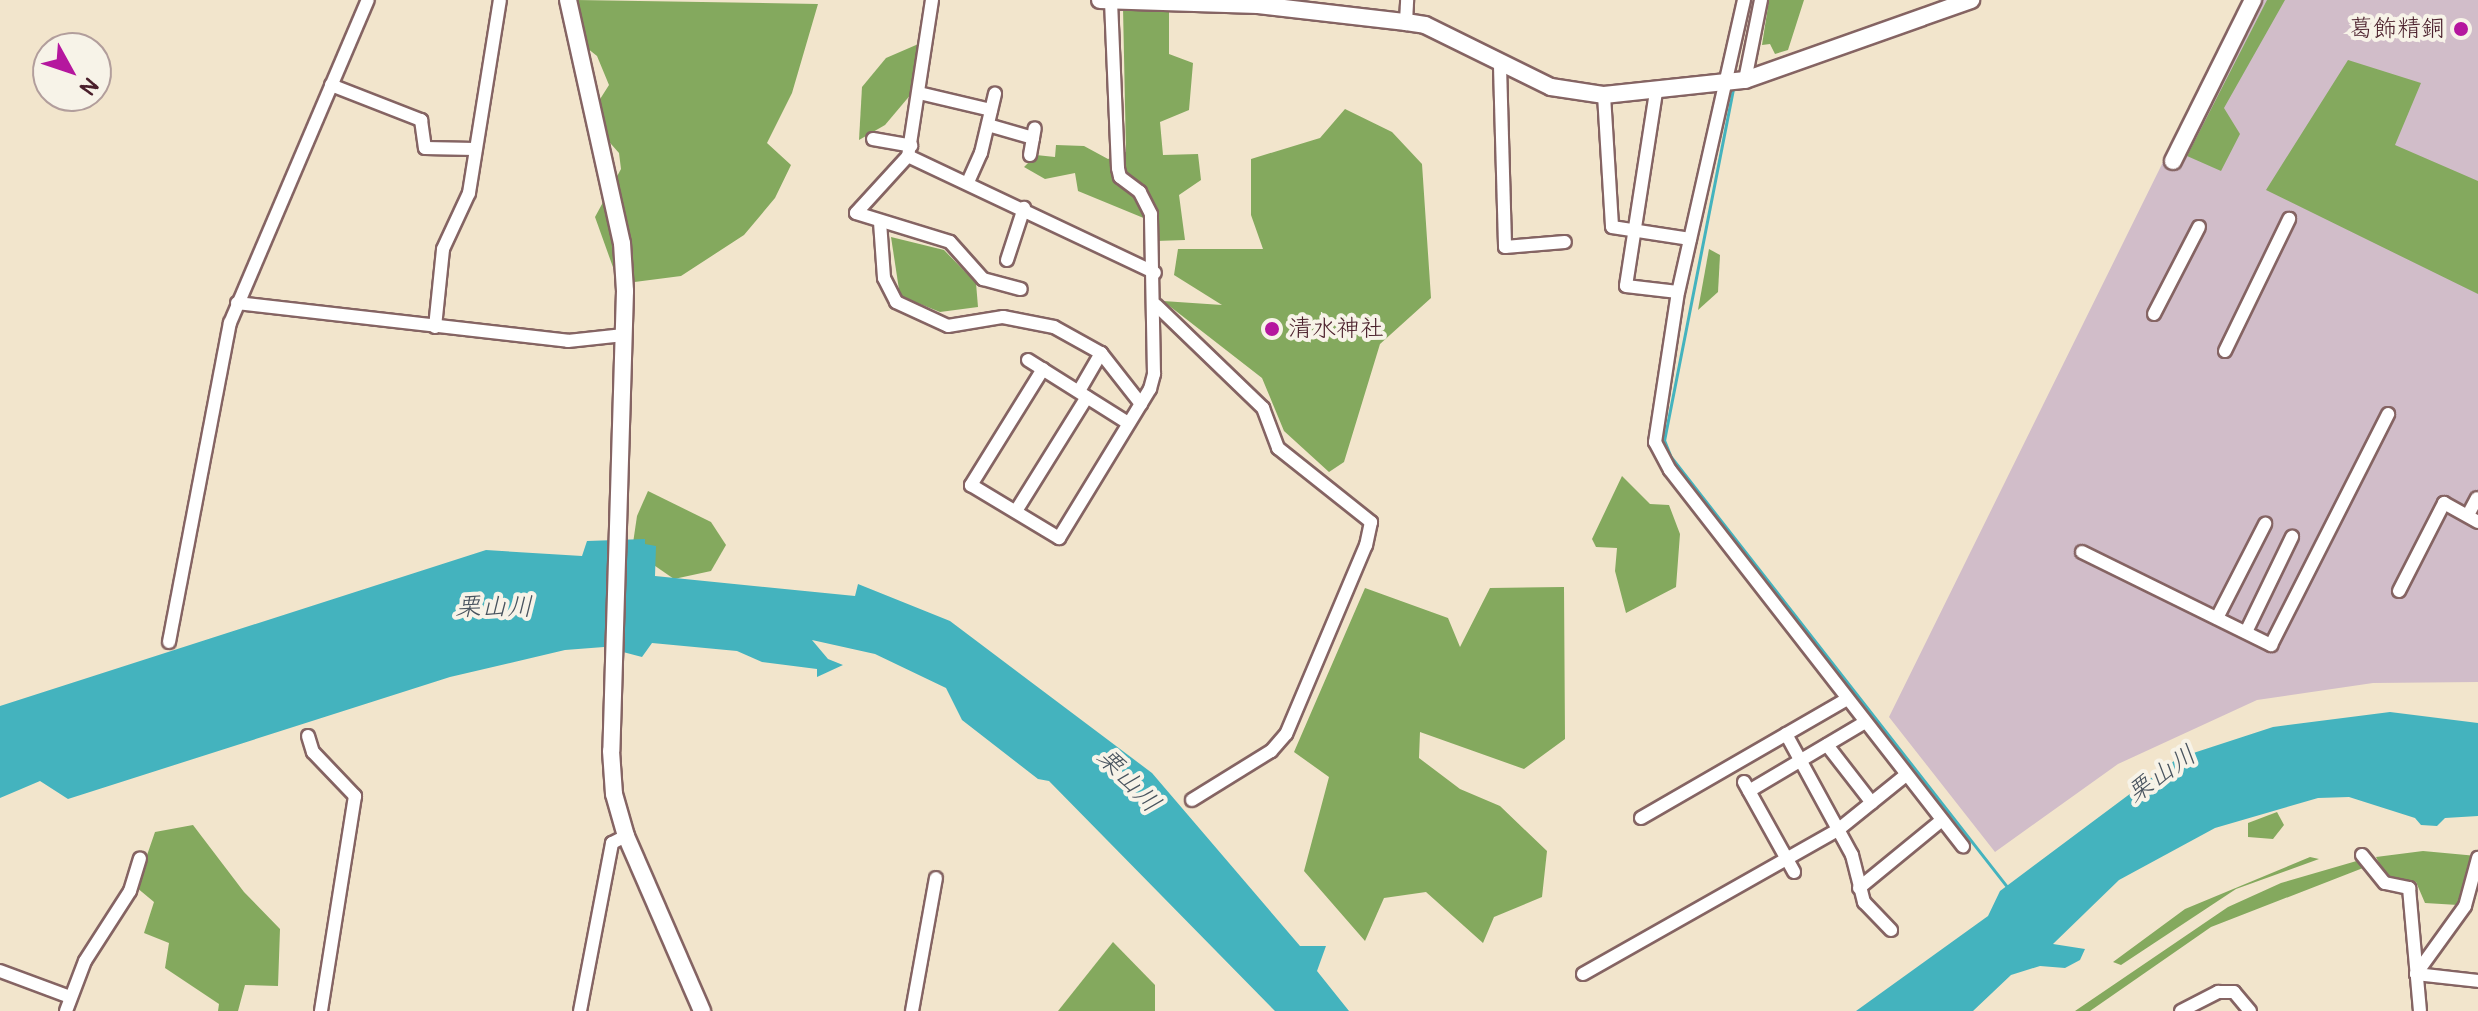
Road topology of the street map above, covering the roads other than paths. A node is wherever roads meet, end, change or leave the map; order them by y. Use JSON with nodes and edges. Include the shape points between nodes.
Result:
{"nodes":[{"id":1,"x":368,"y":0,"type":"edge"},
{"id":2,"x":500,"y":0,"type":"edge"},
{"id":3,"x":568,"y":0,"type":"edge"},
{"id":4,"x":932,"y":0,"type":"edge"},
{"id":5,"x":1407,"y":0,"type":"edge"},
{"id":6,"x":1744,"y":0,"type":"edge"},
{"id":7,"x":2253,"y":0,"type":"edge"},
{"id":8,"x":1106,"y":1,"type":"edge"},
{"id":9,"x":1761,"y":1,"type":"edge"},
{"id":10,"x":1968,"y":1,"type":"edge"},
{"id":11,"x":1340,"y":6,"type":"edge"},
{"id":12,"x":1406,"y":22,"type":"junction"},
{"id":13,"x":1500,"y":66,"type":"junction"},
{"id":14,"x":1745,"y":80,"type":"junction"},
{"id":15,"x":1723,"y":84,"type":"junction"},
{"id":16,"x":331,"y":85,"type":"junction"},
{"id":17,"x":1656,"y":92,"type":"junction"},
{"id":18,"x":919,"y":93,"type":"junction"},
{"id":19,"x":995,"y":94,"type":"dead end"},
{"id":20,"x":1604,"y":95,"type":"junction"},
{"id":21,"x":991,"y":110,"type":"junction"},
{"id":22,"x":988,"y":125,"type":"junction"},
{"id":23,"x":873,"y":139,"type":"dead end"},
{"id":24,"x":475,"y":149,"type":"junction"},
{"id":25,"x":909,"y":151,"type":"junction"},
{"id":26,"x":1030,"y":155,"type":"dead end"},
{"id":27,"x":2173,"y":161,"type":"dead end"},
{"id":28,"x":968,"y":182,"type":"junction"},
{"id":29,"x":1024,"y":208,"type":"junction"},
{"id":30,"x":2289,"y":219,"type":"dead end"},
{"id":31,"x":880,"y":222,"type":"junction"},
{"id":32,"x":2199,"y":227,"type":"dead end"},
{"id":33,"x":1636,"y":231,"type":"junction"},
{"id":34,"x":1690,"y":239,"type":"junction"},
{"id":35,"x":1565,"y":242,"type":"dead end"},
{"id":36,"x":1007,"y":260,"type":"dead end"},
{"id":37,"x":1155,"y":273,"type":"junction"},
{"id":38,"x":1021,"y":289,"type":"dead end"},
{"id":39,"x":1678,"y":292,"type":"junction"},
{"id":40,"x":237,"y":303,"type":"junction"},
{"id":41,"x":1156,"y":305,"type":"junction"},
{"id":42,"x":2154,"y":314,"type":"dead end"},
{"id":43,"x":435,"y":327,"type":"junction"},
{"id":44,"x":624,"y":335,"type":"junction"},
{"id":45,"x":2225,"y":351,"type":"dead end"},
{"id":46,"x":1101,"y":353,"type":"junction"},
{"id":47,"x":1028,"y":360,"type":"dead end"},
{"id":48,"x":1043,"y":369,"type":"junction"},
{"id":49,"x":1083,"y":394,"type":"junction"},
{"id":50,"x":1141,"y":404,"type":"junction"},
{"id":51,"x":2388,"y":414,"type":"dead end"},
{"id":52,"x":1128,"y":423,"type":"junction"},
{"id":53,"x":2477,"y":498,"type":"edge"},
{"id":54,"x":1016,"y":511,"type":"junction"},
{"id":55,"x":2473,"y":519,"type":"edge"},
{"id":56,"x":2265,"y":524,"type":"dead end"},
{"id":57,"x":2292,"y":537,"type":"dead end"},
{"id":58,"x":2082,"y":552,"type":"dead end"},
{"id":59,"x":2399,"y":591,"type":"dead end"},
{"id":60,"x":2217,"y":618,"type":"junction"},
{"id":61,"x":2246,"y":632,"type":"junction"},
{"id":62,"x":169,"y":642,"type":"dead end"},
{"id":63,"x":1847,"y":699,"type":"junction"},
{"id":64,"x":1865,"y":722,"type":"junction"},
{"id":65,"x":1786,"y":734,"type":"junction"},
{"id":66,"x":308,"y":736,"type":"dead end"},
{"id":67,"x":1827,"y":745,"type":"junction"},
{"id":68,"x":1800,"y":761,"type":"junction"},
{"id":69,"x":1906,"y":775,"type":"junction"},
{"id":70,"x":1192,"y":800,"type":"dead end"},
{"id":71,"x":1872,"y":803,"type":"junction"},
{"id":72,"x":1641,"y":818,"type":"dead end"},
{"id":73,"x":1942,"y":820,"type":"junction"},
{"id":74,"x":1839,"y":829,"type":"junction"},
{"id":75,"x":626,"y":836,"type":"junction"},
{"id":76,"x":1963,"y":847,"type":"dead end"},
{"id":77,"x":2362,"y":855,"type":"dead end"},
{"id":78,"x":2478,"y":858,"type":"edge"},
{"id":79,"x":140,"y":859,"type":"dead end"},
{"id":80,"x":1791,"y":866,"type":"junction"},
{"id":81,"x":936,"y":878,"type":"dead end"},
{"id":82,"x":1859,"y":888,"type":"junction"},
{"id":83,"x":1891,"y":930,"type":"dead end"},
{"id":84,"x":0,"y":971,"type":"edge"},
{"id":85,"x":1583,"y":974,"type":"dead end"},
{"id":86,"x":2416,"y":974,"type":"junction"},
{"id":87,"x":2478,"y":981,"type":"edge"},
{"id":88,"x":70,"y":997,"type":"junction"},
{"id":89,"x":66,"y":1011,"type":"edge"},
{"id":90,"x":321,"y":1011,"type":"edge"},
{"id":91,"x":580,"y":1011,"type":"edge"},
{"id":92,"x":702,"y":1011,"type":"edge"},
{"id":93,"x":912,"y":1011,"type":"edge"},
{"id":94,"x":2181,"y":1011,"type":"edge"},
{"id":95,"x":2250,"y":1011,"type":"edge"},
{"id":96,"x":2420,"y":1011,"type":"edge"}],
"edges":[{"from":1,"to":16,"type":"street"},
{"from":2,"to":24,"type":"street"},
{"from":3,"to":44,"type":"street","via":[[622,243]]},
{"from":4,"to":18,"type":"street"},
{"from":5,"to":12,"type":"street"},
{"from":6,"to":15,"type":"street"},
{"from":7,"to":27,"type":"street"},
{"from":8,"to":11,"type":"street"},
{"from":8,"to":37,"type":"street","via":[[1118,168],[1151,214]]},
{"from":9,"to":14,"type":"street"},
{"from":10,"to":14,"type":"street"},
{"from":11,"to":12,"type":"street"},
{"from":12,"to":13,"type":"street","via":[[1425,25]]},
{"from":13,"to":20,"type":"street","via":[[1551,87]]},
{"from":13,"to":35,"type":"street","via":[[1505,247]]},
{"from":14,"to":15,"type":"street"},
{"from":15,"to":17,"type":"street"},
{"from":15,"to":34,"type":"street"},
{"from":16,"to":24,"type":"street","via":[[421,120],[425,148]]},
{"from":16,"to":40,"type":"street"},
{"from":17,"to":20,"type":"street"},
{"from":17,"to":33,"type":"street"},
{"from":18,"to":21,"type":"street"},
{"from":18,"to":25,"type":"street"},
{"from":19,"to":21,"type":"street"},
{"from":20,"to":33,"type":"street","via":[[1612,227]]},
{"from":21,"to":22,"type":"street"},
{"from":22,"to":26,"type":"street","via":[[1034,133]]},
{"from":22,"to":28,"type":"street"},
{"from":23,"to":25,"type":"street"},
{"from":24,"to":43,"type":"street","via":[[469,193],[443,249]]},
{"from":25,"to":28,"type":"street"},
{"from":25,"to":31,"type":"street","via":[[859,205],[856,213]]},
{"from":28,"to":29,"type":"street"},
{"from":29,"to":36,"type":"street"},
{"from":29,"to":37,"type":"street"},
{"from":30,"to":45,"type":"street"},
{"from":31,"to":38,"type":"street","via":[[950,242],[983,279]]},
{"from":31,"to":46,"type":"street","via":[[884,278],[896,302],[948,326],[1003,317],[1054,327]]},
{"from":32,"to":42,"type":"street"},
{"from":33,"to":34,"type":"street"},
{"from":33,"to":39,"type":"street","via":[[1626,286]]},
{"from":34,"to":39,"type":"street"},
{"from":37,"to":41,"type":"street"},
{"from":39,"to":63,"type":"street","via":[[1655,429],[1660,456]]},
{"from":40,"to":43,"type":"street"},
{"from":40,"to":62,"type":"street"},
{"from":41,"to":50,"type":"street","via":[[1154,374]]},
{"from":41,"to":70,"type":"street","via":[[1263,408],[1278,448],[1367,515],[1371,527],[1286,734],[1271,751]]},
{"from":43,"to":44,"type":"street","via":[[568,341]]},
{"from":44,"to":75,"type":"street","via":[[611,751]]},
{"from":46,"to":49,"type":"street"},
{"from":46,"to":50,"type":"street"},
{"from":47,"to":48,"type":"street"},
{"from":48,"to":49,"type":"street"},
{"from":48,"to":54,"type":"street","via":[[971,485]]},
{"from":49,"to":52,"type":"street"},
{"from":49,"to":54,"type":"street"},
{"from":50,"to":52,"type":"street"},
{"from":51,"to":61,"type":"street","via":[[2271,645]]},
{"from":52,"to":54,"type":"street","via":[[1059,538]]},
{"from":53,"to":55,"type":"street"},
{"from":55,"to":59,"type":"street","via":[[2444,503]]},
{"from":56,"to":60,"type":"street"},
{"from":57,"to":61,"type":"street"},
{"from":58,"to":60,"type":"street"},
{"from":60,"to":61,"type":"street"},
{"from":63,"to":64,"type":"street"},
{"from":63,"to":65,"type":"street"},
{"from":64,"to":67,"type":"street"},
{"from":64,"to":69,"type":"street"},
{"from":65,"to":68,"type":"street"},
{"from":65,"to":72,"type":"street"},
{"from":66,"to":90,"type":"street","via":[[313,752],[355,796]]},
{"from":67,"to":68,"type":"street"},
{"from":67,"to":71,"type":"street"},
{"from":68,"to":74,"type":"street"},
{"from":68,"to":80,"type":"street","via":[[1747,786]]},
{"from":69,"to":71,"type":"street"},
{"from":69,"to":73,"type":"street"},
{"from":71,"to":74,"type":"street"},
{"from":73,"to":76,"type":"street"},
{"from":73,"to":82,"type":"street"},
{"from":74,"to":80,"type":"street"},
{"from":74,"to":82,"type":"street"},
{"from":75,"to":91,"type":"street","via":[[612,843]]},
{"from":75,"to":92,"type":"street"},
{"from":77,"to":86,"type":"street","via":[[2385,883],[2409,888]]},
{"from":78,"to":86,"type":"street","via":[[2465,906]]},
{"from":79,"to":88,"type":"street","via":[[130,891],[85,961]]},
{"from":80,"to":85,"type":"street"},
{"from":81,"to":93,"type":"street"},
{"from":82,"to":83,"type":"street"},
{"from":84,"to":88,"type":"street"},
{"from":86,"to":87,"type":"street"},
{"from":86,"to":96,"type":"street"},
{"from":88,"to":89,"type":"street"},
{"from":94,"to":95,"type":"street","via":[[2218,992],[2234,992]]}]}
